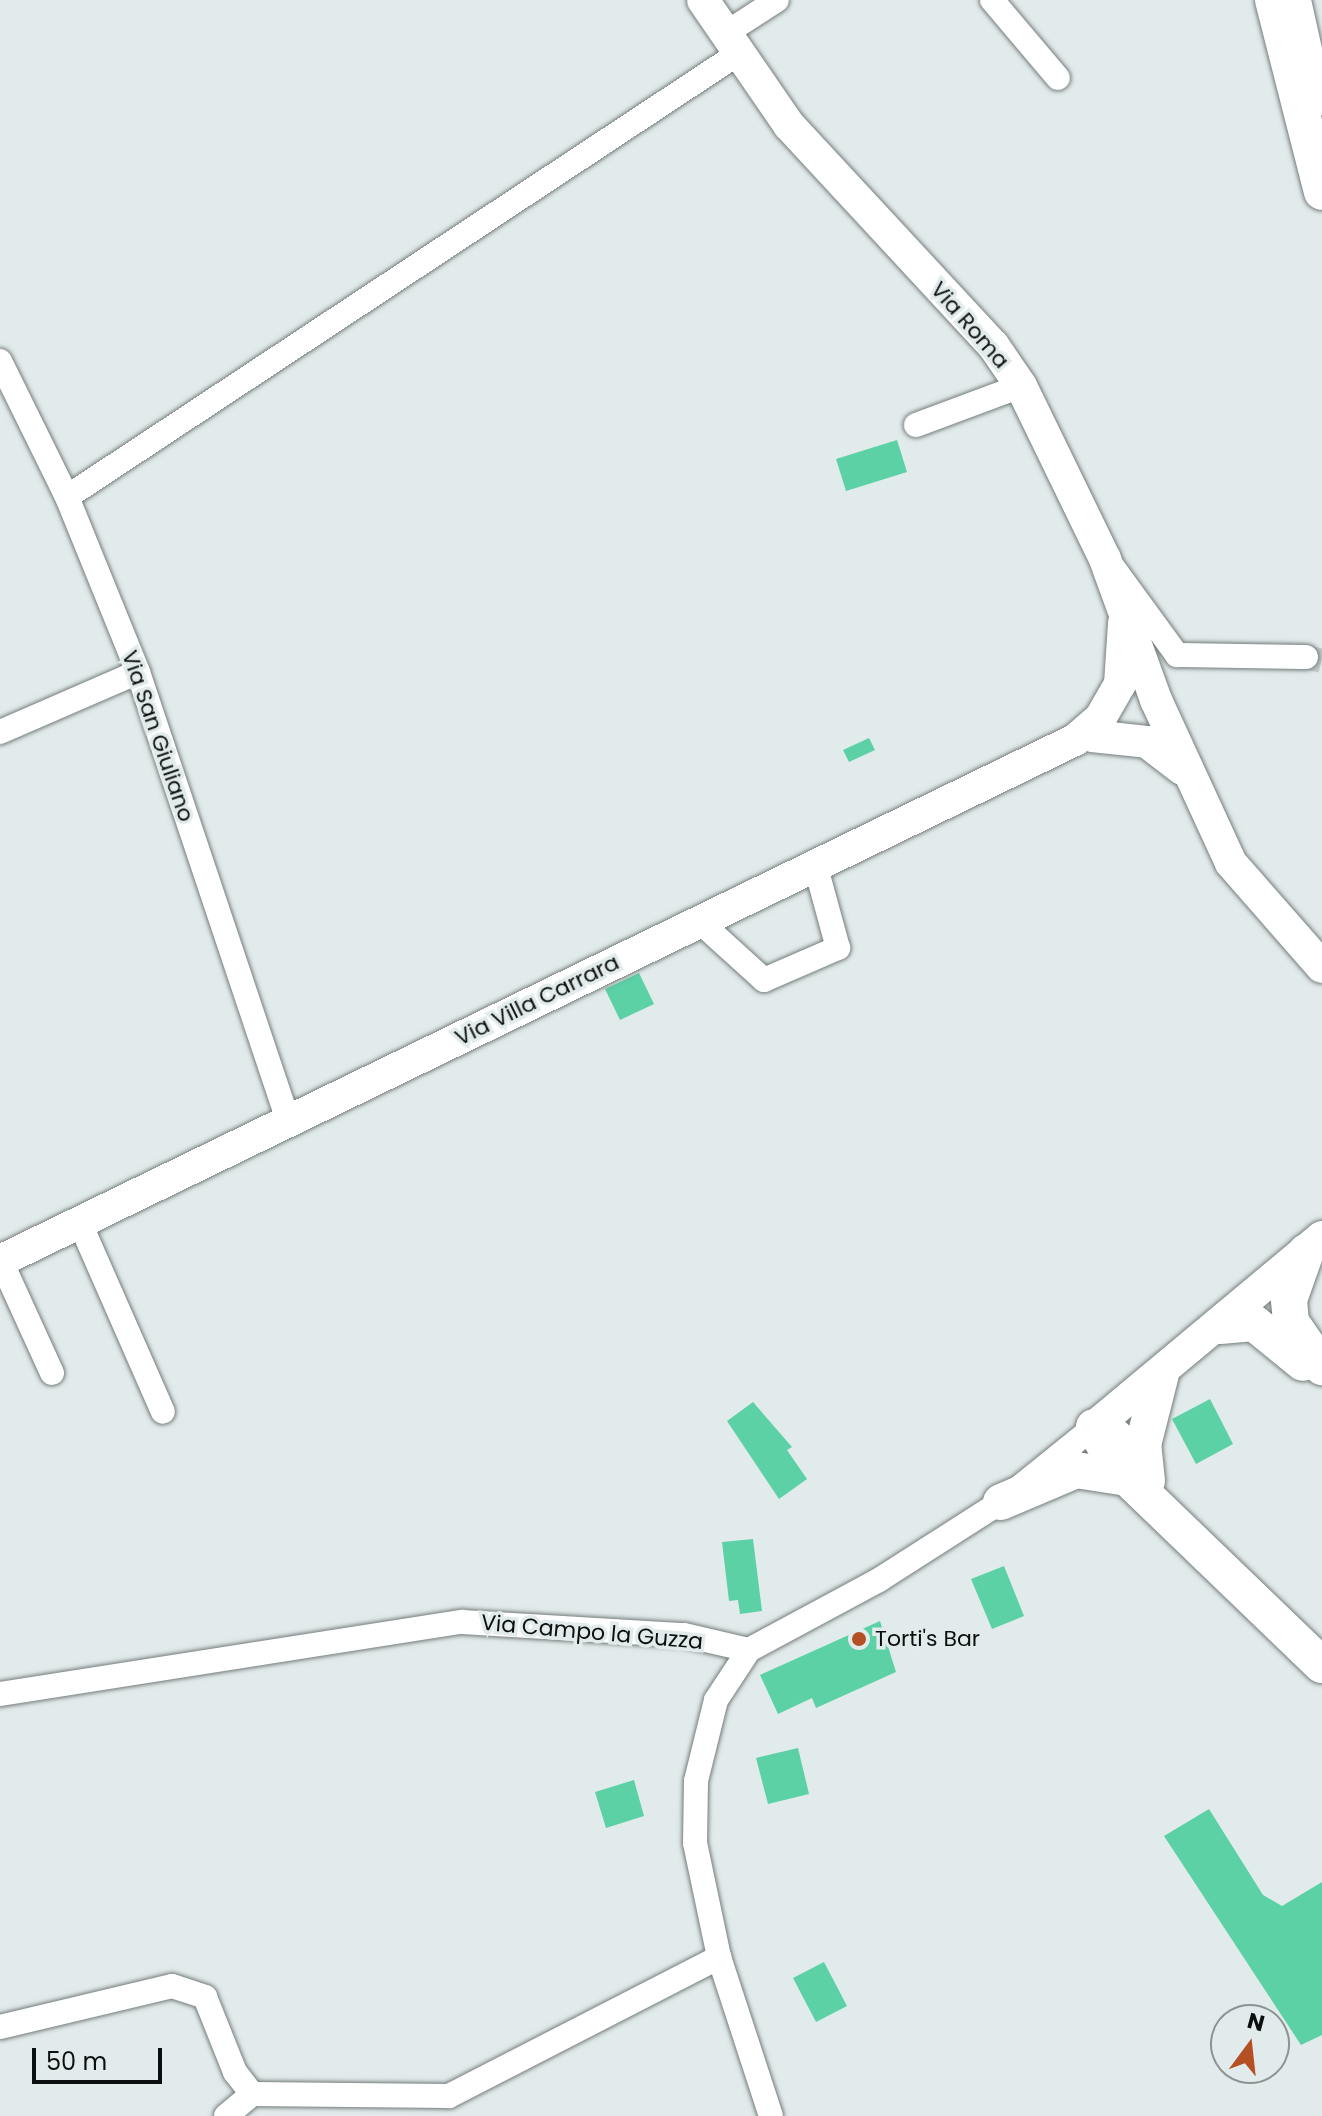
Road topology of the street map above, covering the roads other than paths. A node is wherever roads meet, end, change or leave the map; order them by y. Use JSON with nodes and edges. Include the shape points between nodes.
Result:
{"nodes":[{"id":1,"x":703,"y":0,"type":"edge"},
{"id":2,"x":777,"y":0,"type":"edge"},
{"id":3,"x":992,"y":0,"type":"edge"},
{"id":4,"x":1273,"y":0,"type":"edge"},
{"id":5,"x":1299,"y":0,"type":"edge"},
{"id":6,"x":730,"y":45,"type":"junction"},
{"id":7,"x":1058,"y":78,"type":"dead end"},
{"id":8,"x":1322,"y":103,"type":"edge"},
{"id":9,"x":1322,"y":192,"type":"edge"},
{"id":10,"x":0,"y":361,"type":"edge"},
{"id":11,"x":1021,"y":386,"type":"junction"},
{"id":12,"x":916,"y":425,"type":"dead end"},
{"id":13,"x":67,"y":497,"type":"junction"},
{"id":14,"x":1105,"y":559,"type":"junction"},
{"id":15,"x":1124,"y":623,"type":"junction"},
{"id":16,"x":1306,"y":657,"type":"tunnel mouth"},
{"id":17,"x":138,"y":672,"type":"junction"},
{"id":18,"x":1156,"y":700,"type":"junction"},
{"id":19,"x":1089,"y":731,"type":"junction"},
{"id":20,"x":0,"y":732,"type":"edge"},
{"id":21,"x":1189,"y":777,"type":"junction"},
{"id":22,"x":815,"y":864,"type":"junction"},
{"id":23,"x":699,"y":921,"type":"junction"},
{"id":24,"x":1322,"y":967,"type":"edge"},
{"id":25,"x":288,"y":1121,"type":"junction"},
{"id":26,"x":80,"y":1223,"type":"junction"},
{"id":27,"x":1314,"y":1244,"type":"edge"},
{"id":28,"x":0,"y":1261,"type":"edge"},
{"id":29,"x":1220,"y":1326,"type":"junction"},
{"id":30,"x":1322,"y":1367,"type":"edge"},
{"id":31,"x":52,"y":1373,"type":"dead end"},
{"id":32,"x":1161,"y":1374,"type":"junction"},
{"id":33,"x":1322,"y":1374,"type":"edge"},
{"id":34,"x":163,"y":1412,"type":"dead end"},
{"id":35,"x":1094,"y":1427,"type":"junction"},
{"id":36,"x":1142,"y":1484,"type":"junction"},
{"id":37,"x":1001,"y":1502,"type":"junction"},
{"id":38,"x":1277,"y":1629,"type":"junction"},
{"id":39,"x":749,"y":1650,"type":"junction"},
{"id":40,"x":1322,"y":1652,"type":"edge"},
{"id":41,"x":1322,"y":1665,"type":"edge"},
{"id":42,"x":0,"y":1694,"type":"edge"},
{"id":43,"x":719,"y":1957,"type":"junction"},
{"id":44,"x":0,"y":2027,"type":"edge"},
{"id":45,"x":252,"y":2094,"type":"junction"},
{"id":46,"x":226,"y":2116,"type":"edge"},
{"id":47,"x":771,"y":2116,"type":"edge"}],
"edges":[{"from":1,"to":6,"type":"main road","name":"Via Roma"},
{"from":2,"to":6,"type":"street"},
{"from":3,"to":7,"type":"street"},
{"from":4,"to":9,"type":"highway"},
{"from":5,"to":8,"type":"street"},
{"from":6,"to":11,"type":"main road","name":"Via Roma","via":[[789,125],[993,345]]},
{"from":6,"to":13,"type":"street"},
{"from":10,"to":13,"type":"street","name":"Via San Giuliano"},
{"from":11,"to":12,"type":"street"},
{"from":11,"to":14,"type":"main road","name":"Via Roma"},
{"from":13,"to":17,"type":"street","name":"Via San Giuliano"},
{"from":14,"to":15,"type":"main road","name":"Via Roma"},
{"from":14,"to":16,"type":"street","via":[[1124,574],[1177,655]]},
{"from":15,"to":18,"type":"main road","name":"Via Roma"},
{"from":15,"to":19,"type":"main road","via":[[1125,665]]},
{"from":17,"to":20,"type":"street"},
{"from":17,"to":25,"type":"street","name":"Via San Giuliano"},
{"from":18,"to":19,"type":"main road","name":"Via Villa Carrara","via":[[1127,725]]},
{"from":18,"to":21,"type":"main road","name":"Via Roma"},
{"from":19,"to":21,"type":"main road","via":[[1147,742]]},
{"from":19,"to":22,"type":"main road","name":"Via Villa Carrara"},
{"from":21,"to":24,"type":"main road","via":[[1262,906]]},
{"from":22,"to":23,"type":"main road","name":"Via Villa Carrara"},
{"from":22,"to":23,"type":"street","via":[[838,948],[764,980]]},
{"from":23,"to":25,"type":"main road","name":"Via Villa Carrara"},
{"from":25,"to":26,"type":"main road","name":"Via Villa Carrara"},
{"from":26,"to":28,"type":"main road","name":"Via Villa Carrara"},
{"from":26,"to":34,"type":"street"},
{"from":27,"to":29,"type":"main road"},
{"from":27,"to":30,"type":"highway","via":[[1289,1300],[1291,1322]]},
{"from":28,"to":31,"type":"street"},
{"from":29,"to":32,"type":"main road"},
{"from":29,"to":33,"type":"highway","via":[[1254,1323]]},
{"from":32,"to":35,"type":"main road"},
{"from":32,"to":36,"type":"highway","via":[[1145,1433]]},
{"from":35,"to":36,"type":"highway","via":[[1115,1437]]},
{"from":35,"to":37,"type":"street"},
{"from":36,"to":37,"type":"highway","via":[[1076,1470]]},
{"from":36,"to":38,"type":"highway"},
{"from":37,"to":39,"type":"street","via":[[879,1580]]},
{"from":38,"to":40,"type":"highway"},
{"from":38,"to":41,"type":"highway"},
{"from":39,"to":42,"type":"street","name":"Via Campo la Guzza","via":[[684,1635],[462,1622]]},
{"from":39,"to":43,"type":"street","via":[[716,1700],[696,1781],[695,1843]]},
{"from":43,"to":45,"type":"street","via":[[472,2090]]},
{"from":43,"to":47,"type":"street"},
{"from":44,"to":45,"type":"street","via":[[149,1989],[189,1989],[215,2011],[235,2072]]},
{"from":45,"to":46,"type":"street"}]}
